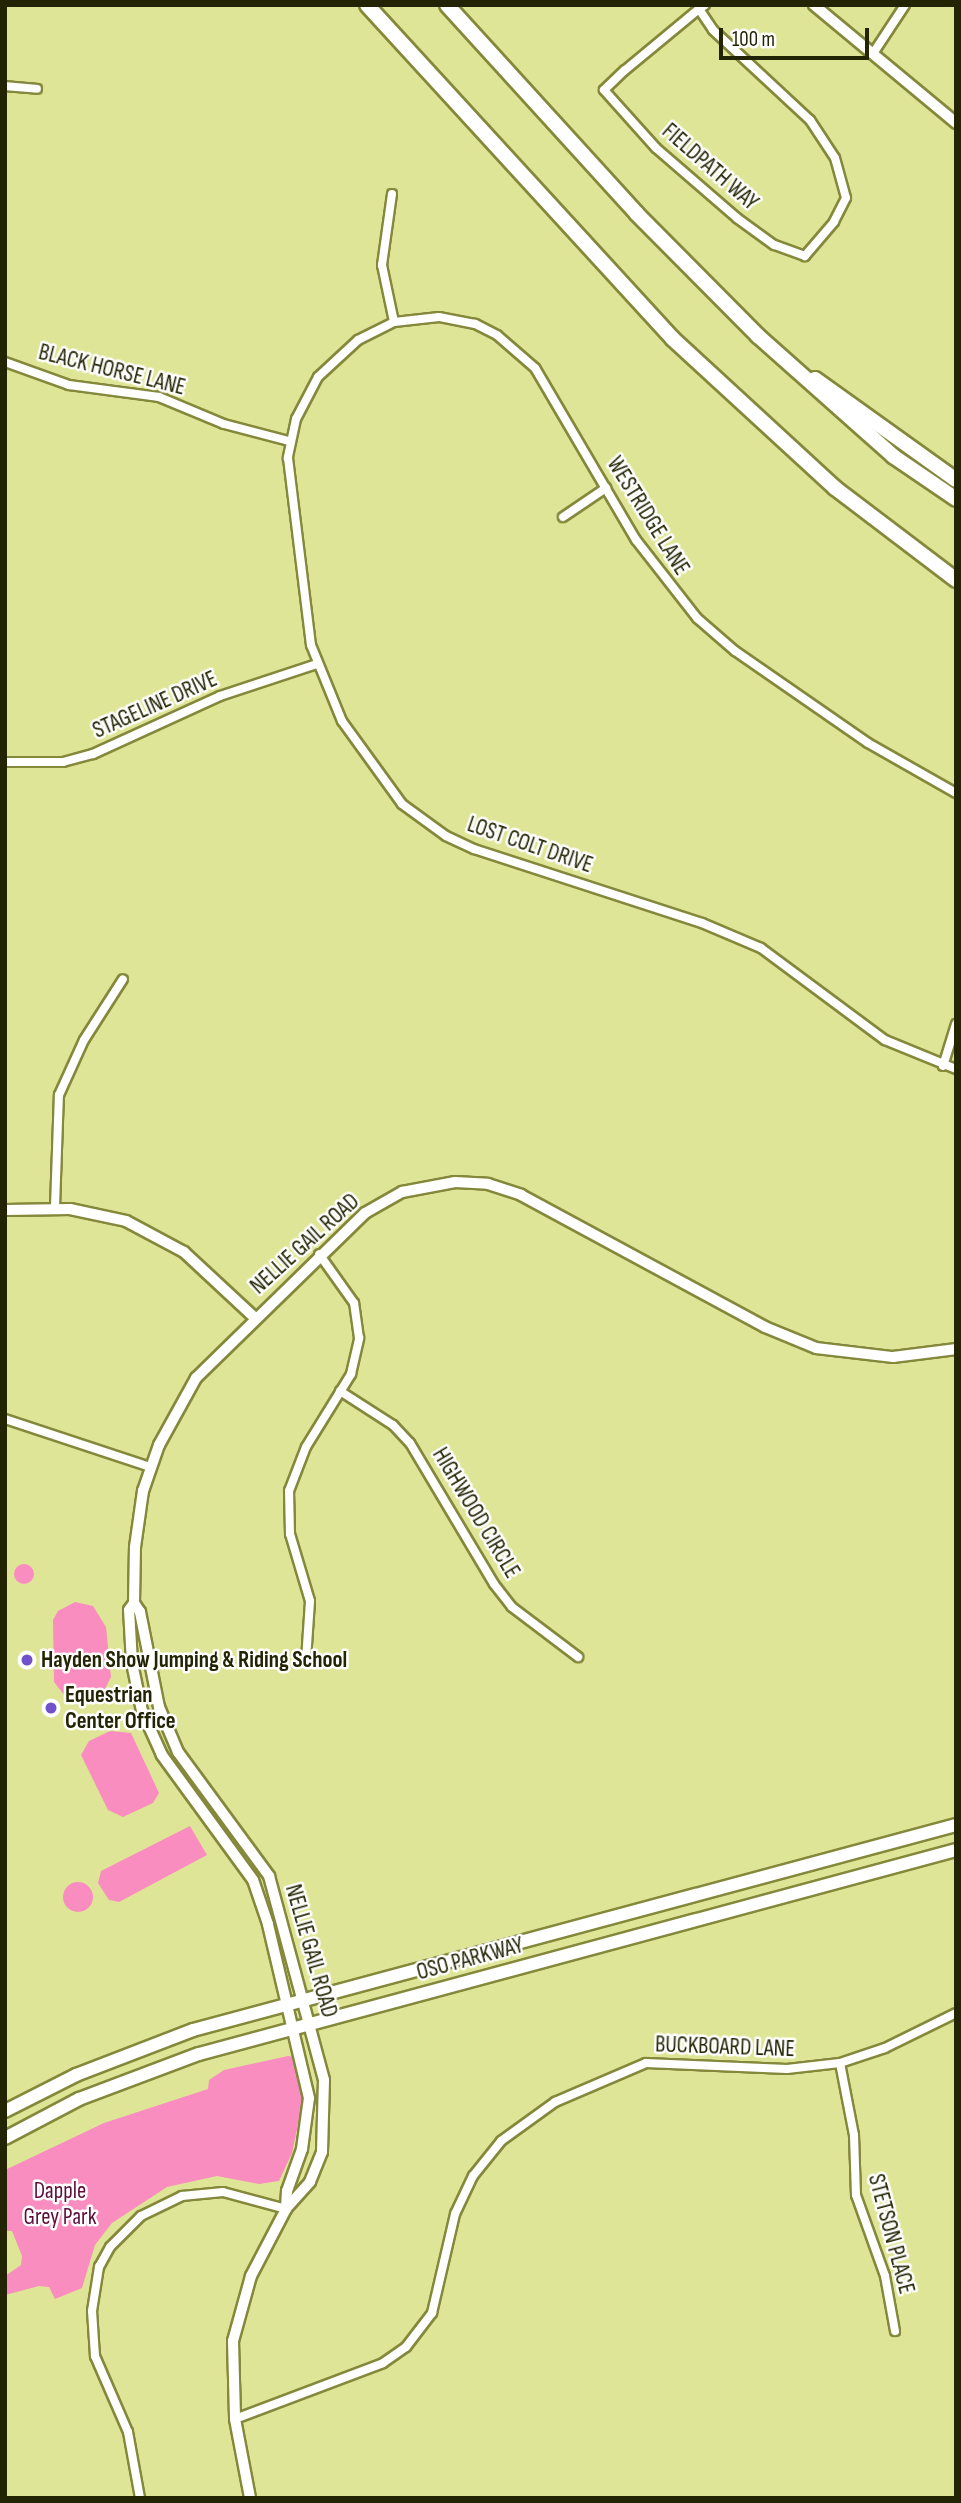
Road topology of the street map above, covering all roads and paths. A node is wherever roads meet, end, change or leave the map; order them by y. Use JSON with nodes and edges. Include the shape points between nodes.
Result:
{"nodes":[{"id":1,"x":367,"y":5,"type":"edge"},
{"id":2,"x":447,"y":5,"type":"edge"},
{"id":3,"x":814,"y":5,"type":"edge"},
{"id":4,"x":905,"y":5,"type":"edge"},
{"id":5,"x":702,"y":7,"type":"edge"},
{"id":6,"x":874,"y":52,"type":"junction"},
{"id":7,"x":5,"y":86,"type":"edge"},
{"id":8,"x":37,"y":89,"type":"dead end"},
{"id":9,"x":956,"y":123,"type":"edge"},
{"id":10,"x":392,"y":194,"type":"dead end"},
{"id":11,"x":394,"y":322,"type":"junction"},
{"id":12,"x":758,"y":336,"type":"junction"},
{"id":13,"x":5,"y":362,"type":"edge"},
{"id":14,"x":289,"y":441,"type":"junction"},
{"id":15,"x":956,"y":480,"type":"edge"},
{"id":16,"x":606,"y":488,"type":"junction"},
{"id":17,"x":956,"y":499,"type":"edge"},
{"id":18,"x":563,"y":517,"type":"dead end"},
{"id":19,"x":956,"y":580,"type":"edge"},
{"id":20,"x":317,"y":664,"type":"junction"},
{"id":21,"x":5,"y":762,"type":"edge"},
{"id":22,"x":956,"y":793,"type":"edge"},
{"id":23,"x":123,"y":979,"type":"dead end"},
{"id":24,"x":956,"y":1024,"type":"edge"},
{"id":25,"x":943,"y":1066,"type":"junction"},
{"id":26,"x":956,"y":1069,"type":"edge"},
{"id":27,"x":55,"y":1207,"type":"junction"},
{"id":28,"x":5,"y":1210,"type":"edge"},
{"id":29,"x":320,"y":1254,"type":"junction"},
{"id":30,"x":254,"y":1317,"type":"junction"},
{"id":31,"x":956,"y":1349,"type":"edge"},
{"id":32,"x":340,"y":1391,"type":"junction"},
{"id":33,"x":5,"y":1419,"type":"edge"},
{"id":34,"x":150,"y":1467,"type":"junction"},
{"id":35,"x":134,"y":1603,"type":"junction"},
{"id":36,"x":578,"y":1657,"type":"dead end"},
{"id":37,"x":306,"y":1660,"type":"dead end"},
{"id":38,"x":956,"y":1825,"type":"edge"},
{"id":39,"x":956,"y":1850,"type":"edge"},
{"id":40,"x":305,"y":1998,"type":"junction"},
{"id":41,"x":289,"y":2002,"type":"junction"},
{"id":42,"x":956,"y":2013,"type":"edge"},
{"id":43,"x":311,"y":2023,"type":"junction"},
{"id":44,"x":295,"y":2027,"type":"junction"},
{"id":45,"x":840,"y":2063,"type":"junction"},
{"id":46,"x":5,"y":2111,"type":"edge"},
{"id":47,"x":5,"y":2138,"type":"edge"},
{"id":48,"x":286,"y":2209,"type":"junction"},
{"id":49,"x":895,"y":2331,"type":"dead end"},
{"id":50,"x":236,"y":2419,"type":"junction"},
{"id":51,"x":140,"y":2498,"type":"edge"},
{"id":52,"x":250,"y":2498,"type":"edge"}],
"edges":[{"from":1,"to":19,"type":"highway","via":[[673,339],[835,488]]},
{"from":2,"to":12,"type":"highway","via":[[637,214]]},
{"from":3,"to":6,"type":"street"},
{"from":4,"to":6,"type":"street"},
{"from":5,"to":5,"type":"street","name":"FIELDPATH WAY","via":[[604,90],[656,148],[737,218],[774,244],[805,256],[834,222],[846,198],[825,139],[713,30]]},
{"from":6,"to":9,"type":"street"},
{"from":7,"to":8,"type":"street"},
{"from":10,"to":11,"type":"street","via":[[382,265]]},
{"from":11,"to":14,"type":"street","name":"LOST COLT DRIVE","via":[[336,357],[306,398]]},
{"from":11,"to":16,"type":"street","name":"WESTRIDGE LANE","via":[[439,317],[475,324],[516,349],[535,368]]},
{"from":12,"to":15,"type":"highway"},
{"from":12,"to":17,"type":"highway","via":[[893,456]]},
{"from":13,"to":14,"type":"street","name":"BLACK HORSE LANE","via":[[69,385],[159,397],[224,424]]},
{"from":14,"to":20,"type":"street","name":"LOST COLT DRIVE","via":[[290,502]]},
{"from":16,"to":18,"type":"street"},
{"from":16,"to":22,"type":"street","name":"WESTRIDGE LANE","via":[[653,566],[715,635],[868,743]]},
{"from":20,"to":21,"type":"street","name":"STAGELINE DRIVE","via":[[220,696],[93,754],[39,764]]},
{"from":20,"to":25,"type":"street","name":"LOST COLT DRIVE","via":[[342,721],[383,782],[402,804],[446,836],[732,935],[792,968],[885,1040]]},
{"from":23,"to":27,"type":"street","via":[[83,1040],[59,1095]]},
{"from":24,"to":25,"type":"street"},
{"from":25,"to":26,"type":"street","name":"LOST COLT DRIVE"},
{"from":27,"to":28,"type":"street"},
{"from":27,"to":30,"type":"street","via":[[106,1214],[167,1241]]},
{"from":29,"to":30,"type":"street","name":"NELLIE GAIL ROAD"},
{"from":29,"to":31,"type":"street","name":"NELLIE GAIL ROAD","via":[[365,1213],[402,1192],[440,1183],[488,1184],[542,1204],[792,1339],[874,1356],[916,1356]]},
{"from":29,"to":32,"type":"street","via":[[345,1287],[357,1320],[357,1359]]},
{"from":30,"to":34,"type":"street","name":"NELLIE GAIL ROAD","via":[[196,1378]]},
{"from":32,"to":36,"type":"street","name":"HIGHWOOD CIRCLE","via":[[393,1425],[410,1443],[512,1607]]},
{"from":32,"to":37,"type":"street","via":[[306,1447],[289,1492],[290,1534],[310,1601]]},
{"from":33,"to":34,"type":"street"},
{"from":34,"to":35,"type":"street","name":"NELLIE GAIL ROAD","via":[[137,1527]]},
{"from":35,"to":40,"type":"street","name":"NELLIE GAIL ROAD","via":[[140,1612],[159,1707],[173,1741],[211,1801],[270,1876]]},
{"from":35,"to":41,"type":"street","name":"NELLIE GAIL ROAD","via":[[129,1610],[132,1663],[142,1711],[162,1755],[253,1880]]},
{"from":38,"to":40,"type":"main road","name":"OSO PARKWAY"},
{"from":39,"to":43,"type":"main road","name":"OSO PARKWAY"},
{"from":40,"to":41,"type":"main road","name":"OSO PARKWAY"},
{"from":40,"to":43,"type":"street","name":"NELLIE GAIL ROAD"},
{"from":41,"to":44,"type":"street","name":"NELLIE GAIL ROAD"},
{"from":41,"to":46,"type":"main road","name":"OSO PARKWAY","via":[[155,2043]]},
{"from":42,"to":45,"type":"street","name":"BUCKBOARD LANE","via":[[885,2048]]},
{"from":43,"to":44,"type":"main road","name":"OSO PARKWAY"},
{"from":43,"to":48,"type":"street","name":"NELLIE GAIL ROAD","via":[[324,2080],[322,2152],[304,2191]]},
{"from":44,"to":47,"type":"main road","name":"OSO PARKWAY","via":[[131,2077]]},
{"from":44,"to":48,"type":"street","name":"NELLIE GAIL ROAD","via":[[309,2098]]},
{"from":45,"to":49,"type":"street","name":"STETSON PLACE","via":[[854,2135],[856,2195],[885,2276]]},
{"from":45,"to":50,"type":"street","name":"BUCKBOARD LANE","via":[[787,2069],[646,2063],[555,2102],[500,2141],[473,2176],[455,2214],[432,2313],[406,2347],[383,2363]]},
{"from":48,"to":50,"type":"street","name":"NELLIE GAIL ROAD","via":[[238,2311],[233,2341]]},
{"from":48,"to":51,"type":"street","via":[[223,2192],[183,2196],[141,2216],[110,2247],[99,2267],[92,2311],[95,2356],[128,2432]]},
{"from":50,"to":52,"type":"street","name":"NELLIE GAIL ROAD"}]}
